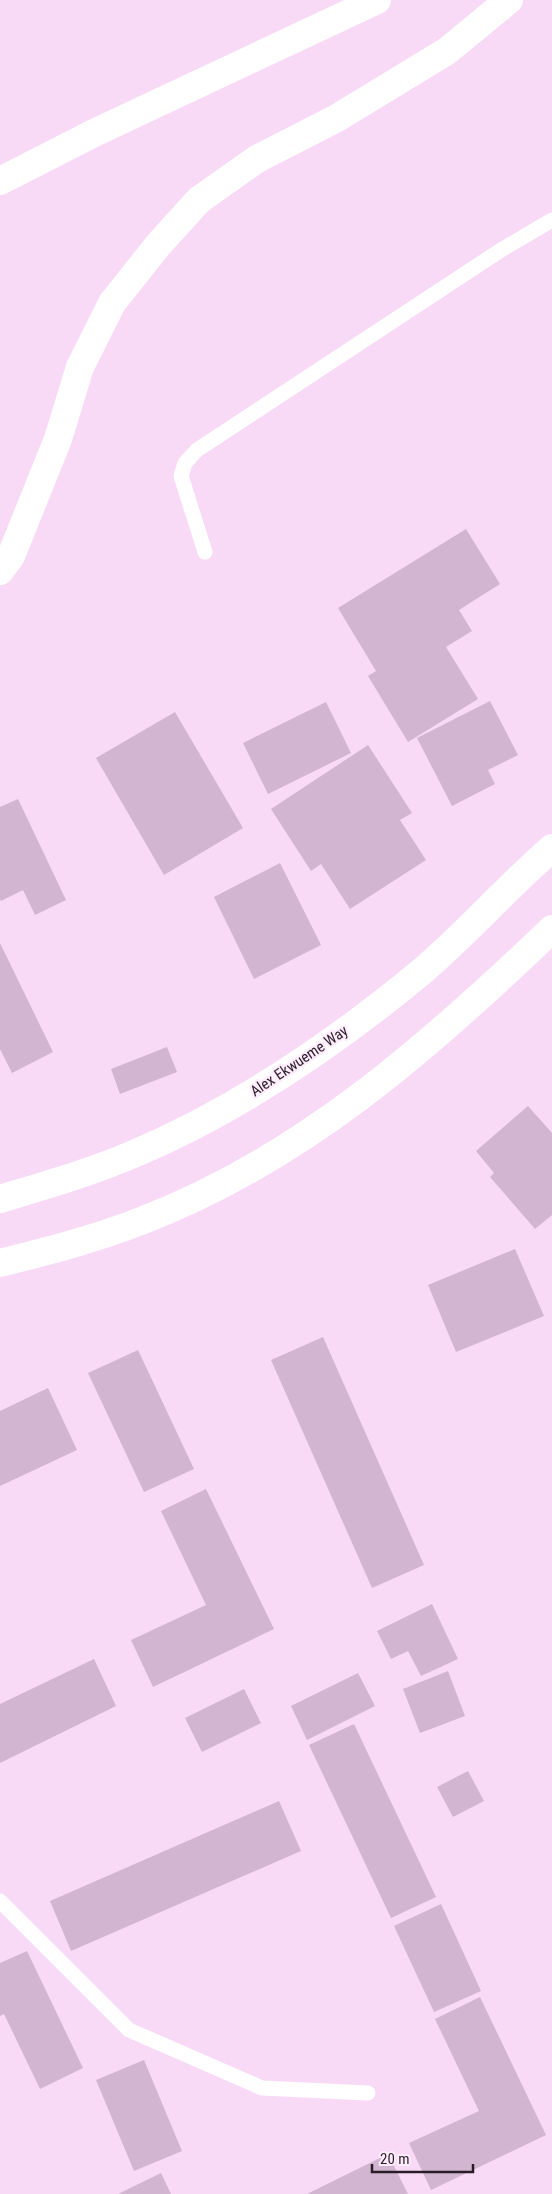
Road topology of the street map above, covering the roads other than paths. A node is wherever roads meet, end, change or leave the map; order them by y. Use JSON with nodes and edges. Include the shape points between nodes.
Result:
{"nodes":[{"id":1,"x":377,"y":0,"type":"edge"},
{"id":2,"x":509,"y":0,"type":"edge"},
{"id":3,"x":0,"y":181,"type":"edge"},
{"id":4,"x":552,"y":220,"type":"edge"},
{"id":5,"x":205,"y":552,"type":"dead end"},
{"id":6,"x":0,"y":571,"type":"edge"},
{"id":7,"x":552,"y":848,"type":"edge"},
{"id":8,"x":552,"y":929,"type":"edge"},
{"id":9,"x":0,"y":1199,"type":"edge"},
{"id":10,"x":0,"y":1263,"type":"edge"},
{"id":11,"x":0,"y":1901,"type":"edge"},
{"id":12,"x":368,"y":2093,"type":"dead end"}],
"edges":[{"from":1,"to":3,"type":"street","via":[[103,128]]},
{"from":2,"to":6,"type":"street","via":[[447,51],[337,118],[250,164],[199,200],[159,244],[112,304],[80,367],[54,448],[11,556]]},
{"from":4,"to":5,"type":"lane","via":[[501,250],[197,450],[185,463],[181,476]]},
{"from":7,"to":9,"type":"street","name":"Alex Ekwueme Way","via":[[420,972],[334,1039],[267,1085],[201,1123],[136,1153],[65,1180]]},
{"from":8,"to":10,"type":"street","via":[[407,1060],[351,1105],[284,1150],[210,1191],[142,1221],[67,1246]]},
{"from":11,"to":12,"type":"lane","via":[[128,2030],[262,2088]]}]}
